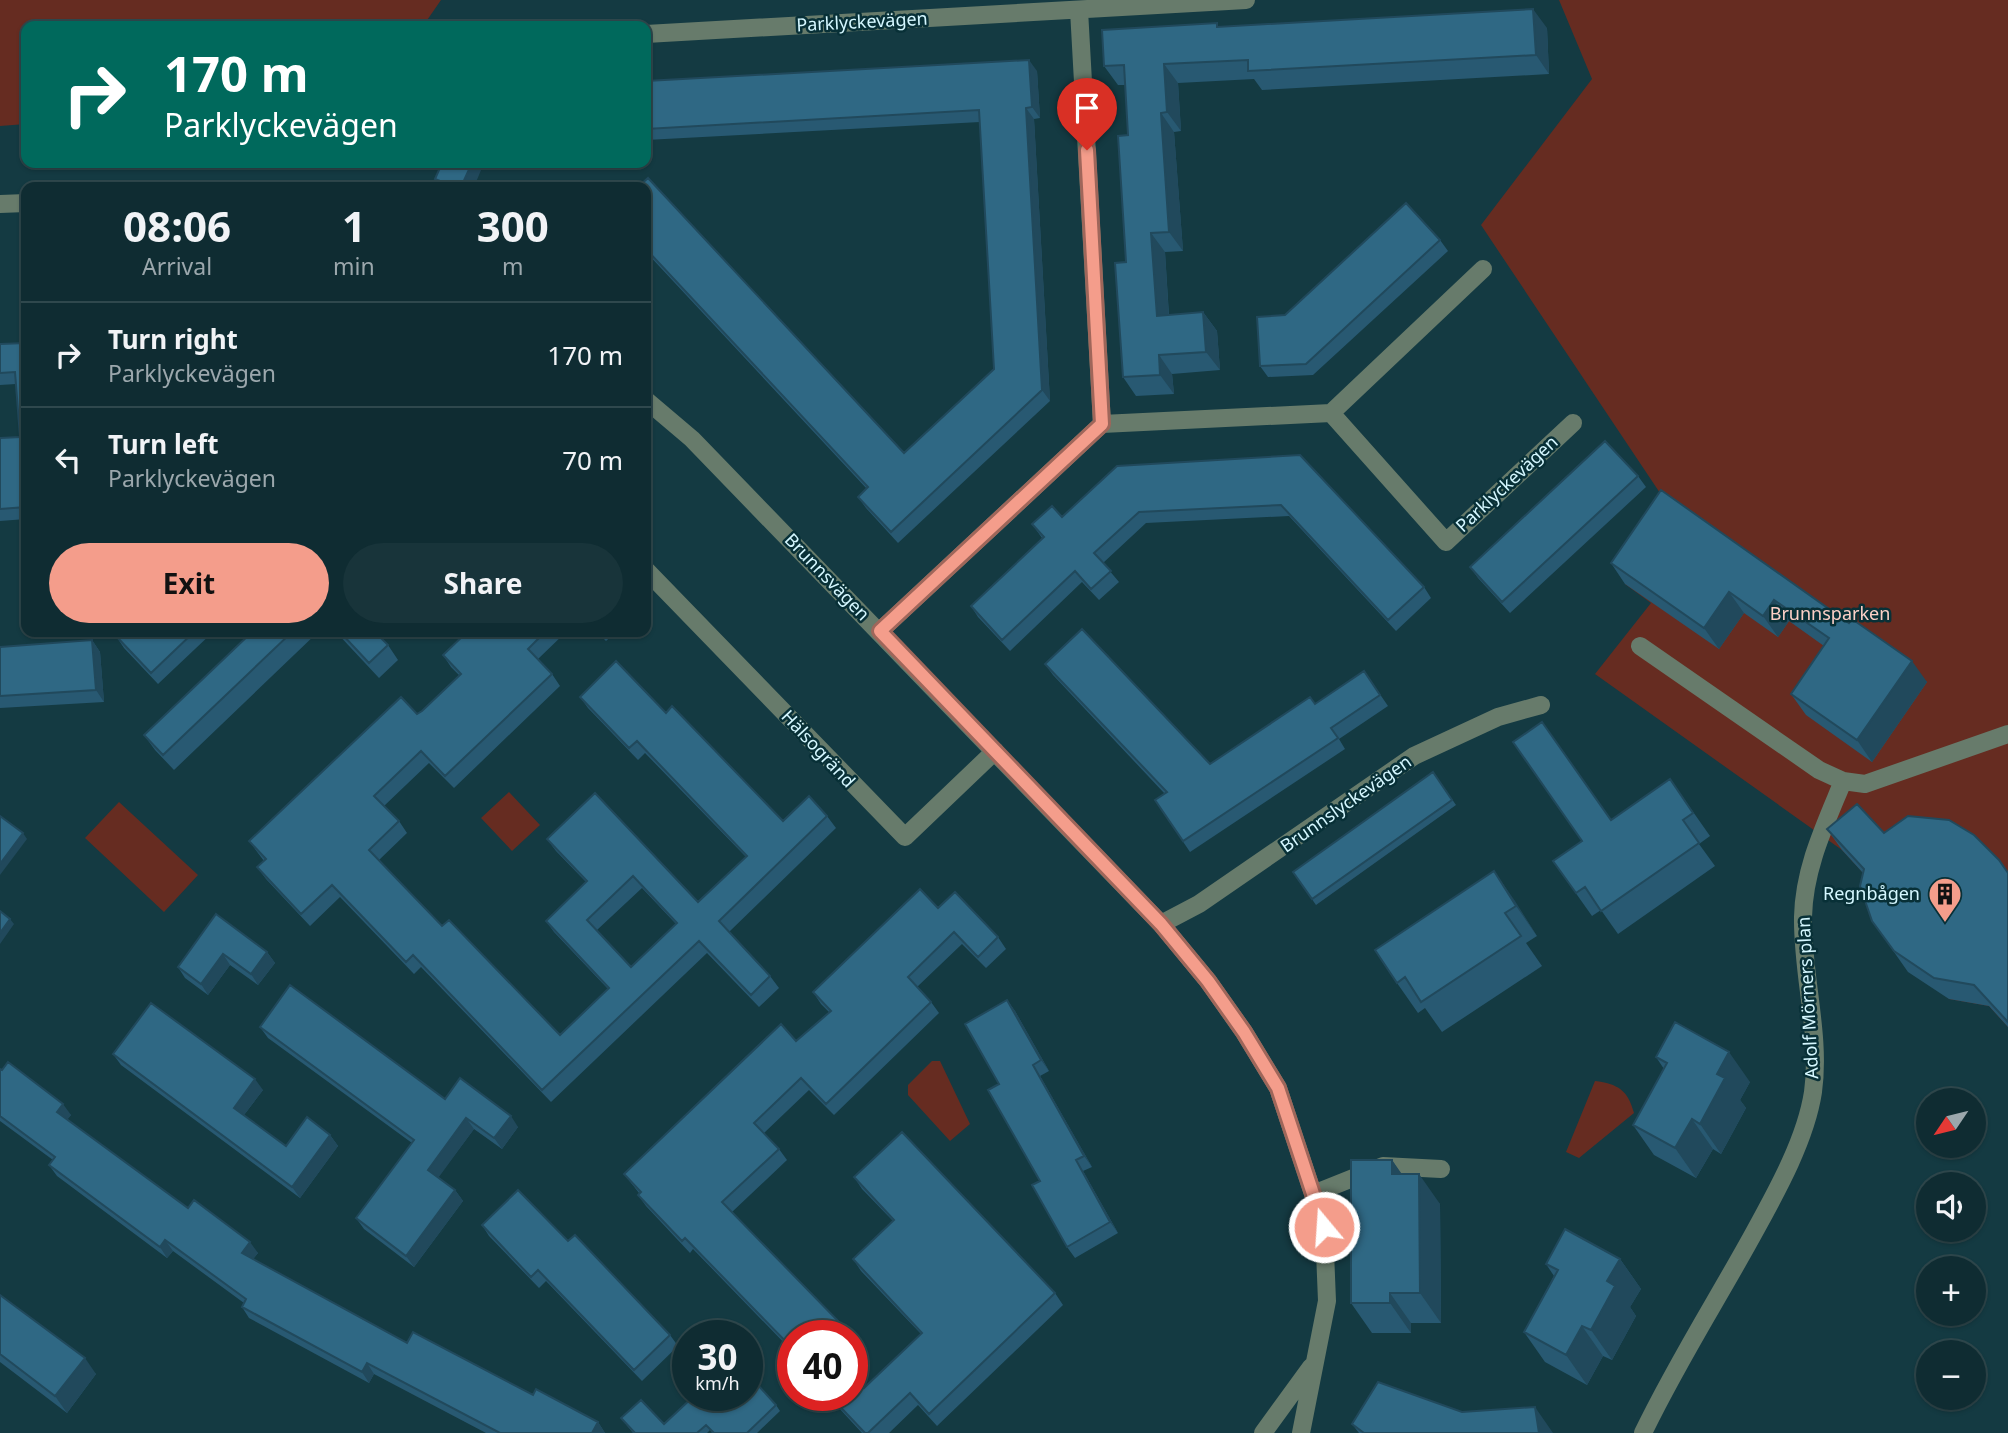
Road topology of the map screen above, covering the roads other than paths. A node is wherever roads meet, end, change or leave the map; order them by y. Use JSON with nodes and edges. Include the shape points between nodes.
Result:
{"nodes":[{"id":1,"x":1247,"y":0,"type":"edge"},
{"id":2,"x":1079,"y":10,"type":"junction"},
{"id":3,"x":651,"y":34,"type":"edge"},
{"id":4,"x":21,"y":203,"type":"edge"},
{"id":5,"x":0,"y":204,"type":"edge"},
{"id":6,"x":1483,"y":270,"type":"dead end"},
{"id":7,"x":651,"y":404,"type":"edge"},
{"id":8,"x":1331,"y":413,"type":"junction"},
{"id":9,"x":1573,"y":423,"type":"dead end"},
{"id":10,"x":1102,"y":424,"type":"junction"},
{"id":11,"x":651,"y":575,"type":"edge"},
{"id":12,"x":880,"y":631,"type":"junction"},
{"id":13,"x":1640,"y":646,"type":"dead end"},
{"id":14,"x":1541,"y":705,"type":"dead end"},
{"id":15,"x":2008,"y":734,"type":"edge"},
{"id":16,"x":995,"y":751,"type":"junction"},
{"id":17,"x":1843,"y":781,"type":"junction"},
{"id":18,"x":1161,"y":924,"type":"junction"},
{"id":19,"x":1441,"y":1169,"type":"dead end"},
{"id":20,"x":1313,"y":1194,"type":"junction"},
{"id":21,"x":1314,"y":1364,"type":"junction"},
{"id":22,"x":1263,"y":1433,"type":"edge"},
{"id":23,"x":1301,"y":1433,"type":"edge"},
{"id":24,"x":1643,"y":1433,"type":"edge"}],
"edges":[{"from":1,"to":2,"type":"street","name":"Parklyckevägen"},
{"from":2,"to":3,"type":"street","name":"Parklyckevägen"},
{"from":2,"to":10,"type":"street"},
{"from":4,"to":5,"type":"street"},
{"from":6,"to":8,"type":"street"},
{"from":7,"to":12,"type":"street","name":"Brunnsvägen","via":[[692,439]]},
{"from":8,"to":9,"type":"street","name":"Parklyckevägen","via":[[1446,542]]},
{"from":8,"to":10,"type":"street"},
{"from":10,"to":12,"type":"street"},
{"from":11,"to":16,"type":"street","name":"Hälsogränd","via":[[905,837]]},
{"from":12,"to":16,"type":"street","name":"Brunnsvägen"},
{"from":13,"to":17,"type":"street","via":[[1819,770]]},
{"from":14,"to":18,"type":"street","name":"Brunnslyckevägen","via":[[1498,717],[1414,756],[1206,899]]},
{"from":15,"to":17,"type":"street","via":[[1864,784]]},
{"from":16,"to":18,"type":"street","name":"Brunnsvägen"},
{"from":17,"to":24,"type":"street","name":"Adolf Mörners plan","via":[[1806,884],[1803,919],[1813,1093],[1786,1176]]},
{"from":18,"to":20,"type":"street","name":"Brunnsvägen","via":[[1230,1011],[1278,1088]]},
{"from":19,"to":20,"type":"street","via":[[1383,1166]]},
{"from":20,"to":21,"type":"street","name":"Brunnsvägen","via":[[1324,1227],[1327,1301]]},
{"from":21,"to":22,"type":"street","name":"Brunnsvägen"},
{"from":21,"to":23,"type":"street","name":"Brunnsvägen"}]}
